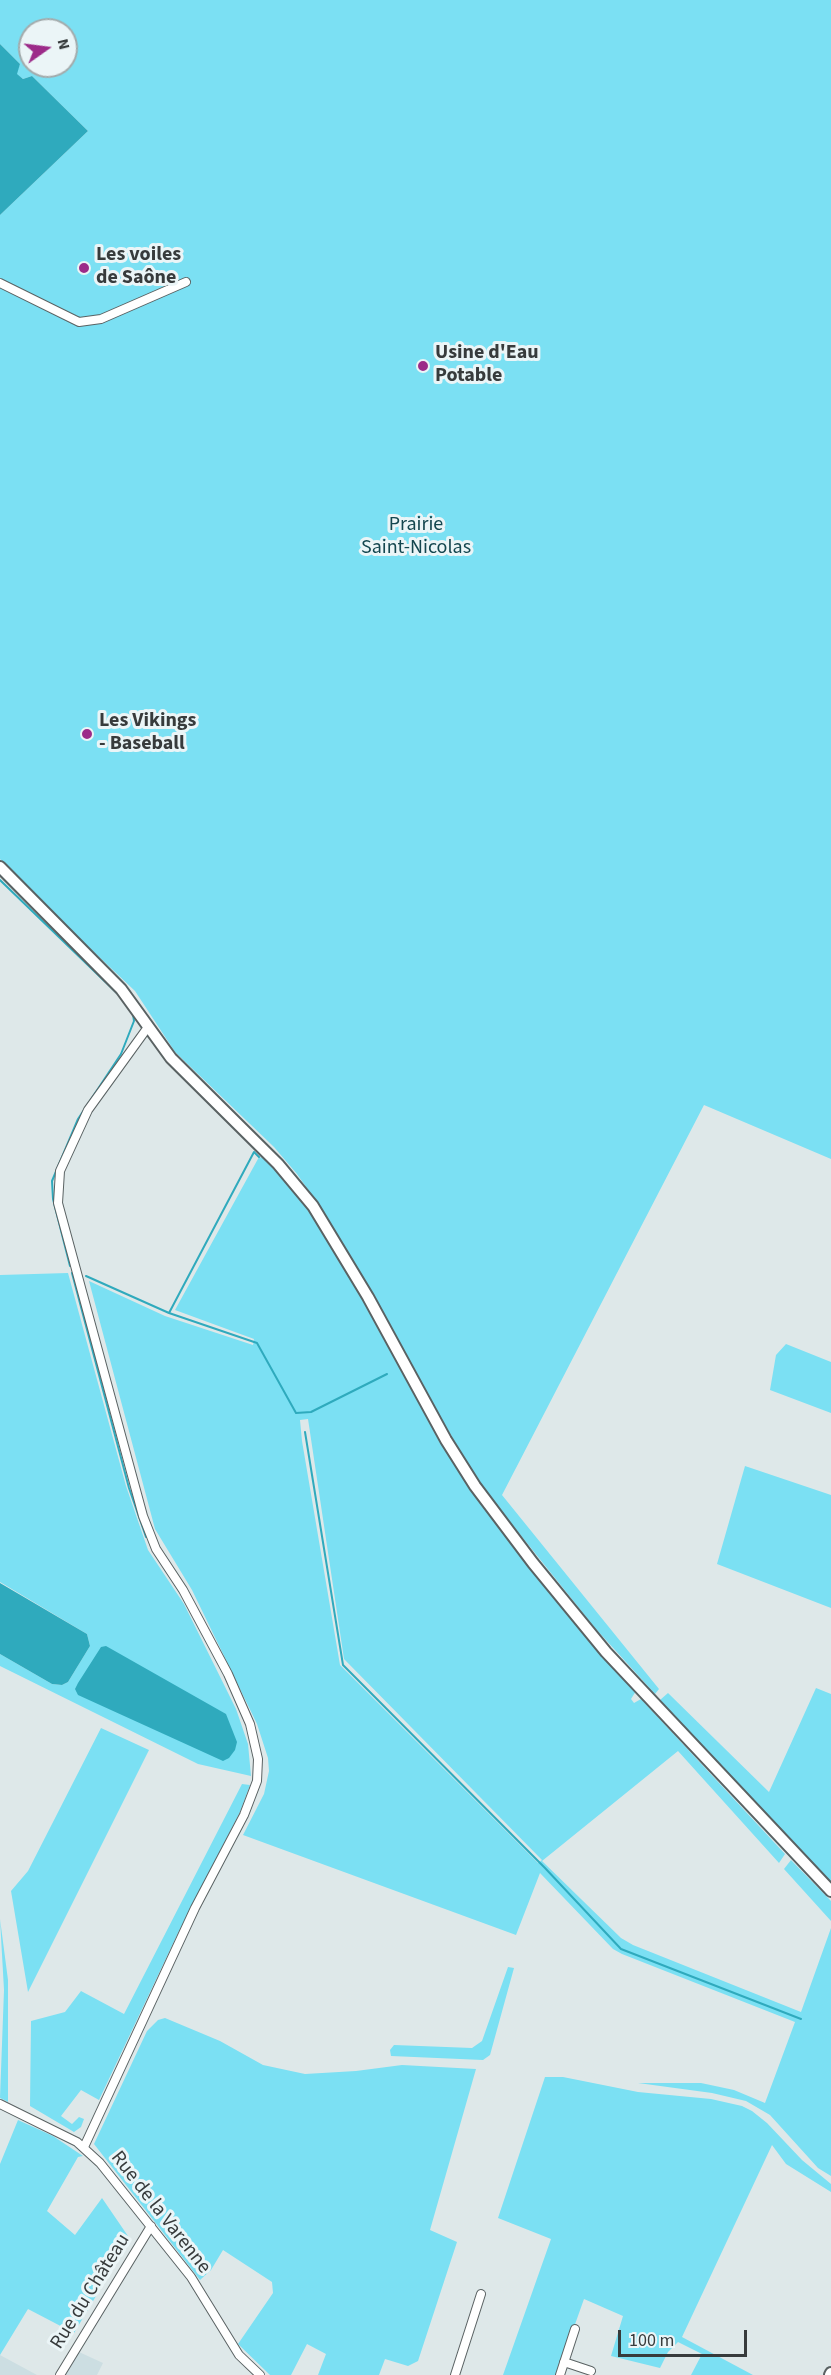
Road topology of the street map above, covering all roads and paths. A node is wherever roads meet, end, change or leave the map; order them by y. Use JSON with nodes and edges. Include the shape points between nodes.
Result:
{"nodes":[{"id":1,"x":186,"y":282,"type":"dead end"},
{"id":2,"x":0,"y":283,"type":"edge"},
{"id":3,"x":0,"y":867,"type":"edge"},
{"id":4,"x":148,"y":1027,"type":"junction"},
{"id":5,"x":831,"y":1891,"type":"edge"},
{"id":6,"x":2,"y":2105,"type":"edge"},
{"id":7,"x":84,"y":2147,"type":"junction"},
{"id":8,"x":151,"y":2226,"type":"junction"},
{"id":9,"x":481,"y":2294,"type":"dead end"},
{"id":10,"x":574,"y":2329,"type":"dead end"},
{"id":11,"x":564,"y":2362,"type":"junction"},
{"id":12,"x":591,"y":2370,"type":"dead end"},
{"id":13,"x":60,"y":2375,"type":"edge"},
{"id":14,"x":260,"y":2375,"type":"edge"},
{"id":15,"x":455,"y":2375,"type":"edge"},
{"id":16,"x":560,"y":2375,"type":"edge"}],
"edges":[{"from":1,"to":2,"type":"street","via":[[101,319],[79,322]]},
{"from":3,"to":4,"type":"street","via":[[122,989]]},
{"from":4,"to":5,"type":"street","via":[[192,1082],[278,1164],[313,1206],[368,1296],[446,1440],[532,1563],[606,1652]]},
{"from":4,"to":7,"type":"street","via":[[88,1110],[60,1172],[58,1203],[143,1516],[156,1549],[183,1590],[250,1724],[258,1759],[257,1781]]},
{"from":6,"to":7,"type":"street","name":"Rue de la Varenne"},
{"from":7,"to":8,"type":"street","name":"Rue de la Varenne","via":[[110,2173]]},
{"from":8,"to":13,"type":"street","name":"Rue du Château"},
{"from":8,"to":14,"type":"street","name":"Rue de la Varenne","via":[[198,2287],[234,2347]]},
{"from":9,"to":15,"type":"street"},
{"from":10,"to":11,"type":"street"},
{"from":11,"to":12,"type":"street"},
{"from":11,"to":16,"type":"street"}]}
